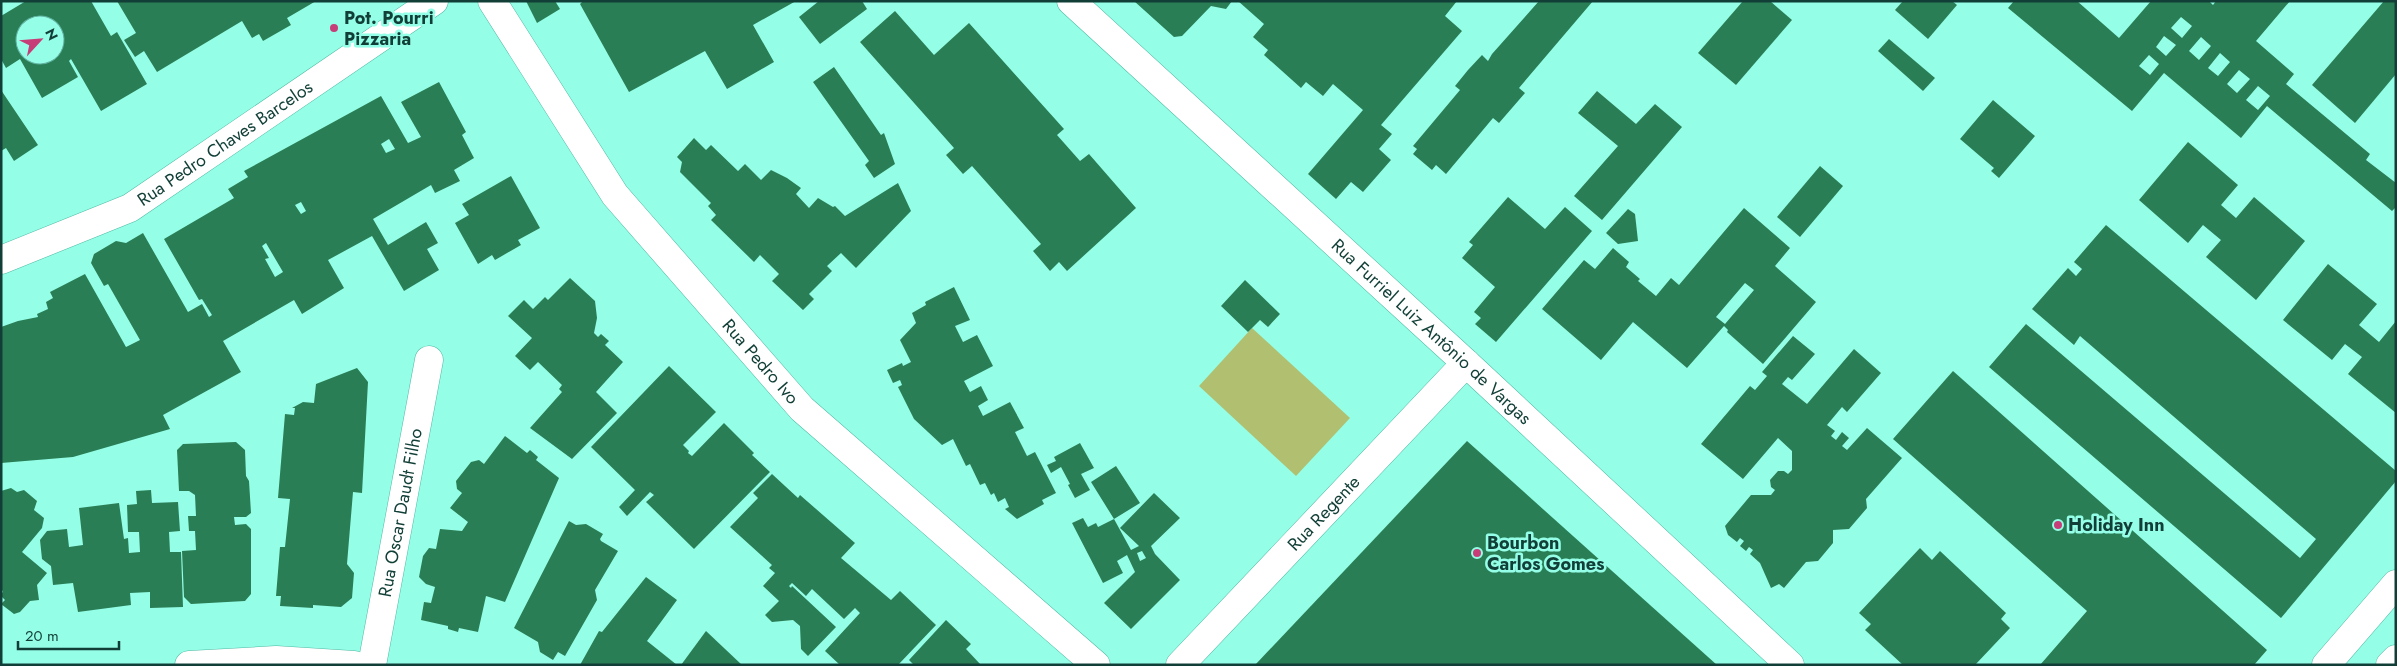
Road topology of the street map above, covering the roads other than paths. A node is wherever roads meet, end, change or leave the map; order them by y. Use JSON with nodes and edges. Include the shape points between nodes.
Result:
{"nodes":[{"id":1,"x":434,"y":1,"type":"edge"},
{"id":2,"x":492,"y":1,"type":"edge"},
{"id":3,"x":1071,"y":1,"type":"edge"},
{"id":4,"x":1,"y":260,"type":"edge"},
{"id":5,"x":429,"y":360,"type":"dead end"},
{"id":6,"x":1466,"y":363,"type":"junction"},
{"id":7,"x":2396,"y":584,"type":"edge"},
{"id":8,"x":2396,"y":659,"type":"edge"},
{"id":9,"x":189,"y":665,"type":"edge"},
{"id":10,"x":354,"y":665,"type":"edge"},
{"id":11,"x":372,"y":665,"type":"edge"},
{"id":12,"x":1096,"y":665,"type":"edge"},
{"id":13,"x":1180,"y":665,"type":"edge"},
{"id":14,"x":1790,"y":665,"type":"edge"},
{"id":15,"x":2326,"y":665,"type":"edge"},
{"id":16,"x":2390,"y":665,"type":"edge"}],
"edges":[{"from":1,"to":4,"type":"street","name":"Rua Pedro Chaves Barcelos","via":[[130,208]]},
{"from":2,"to":12,"type":"street","name":"Rua Pedro Ivo","via":[[615,195],[802,409]]},
{"from":3,"to":6,"type":"street","name":"Rua Furriel Luiz Antônio de Vargas"},
{"from":5,"to":11,"type":"street","name":"Rua Oscar Daudt Filho"},
{"from":6,"to":13,"type":"street","name":"Rua Regente"},
{"from":6,"to":14,"type":"street","name":"Rua Furriel Luiz Antônio de Vargas"},
{"from":7,"to":15,"type":"street"},
{"from":8,"to":16,"type":"street"},
{"from":9,"to":10,"type":"street","via":[[276,660]]}]}
